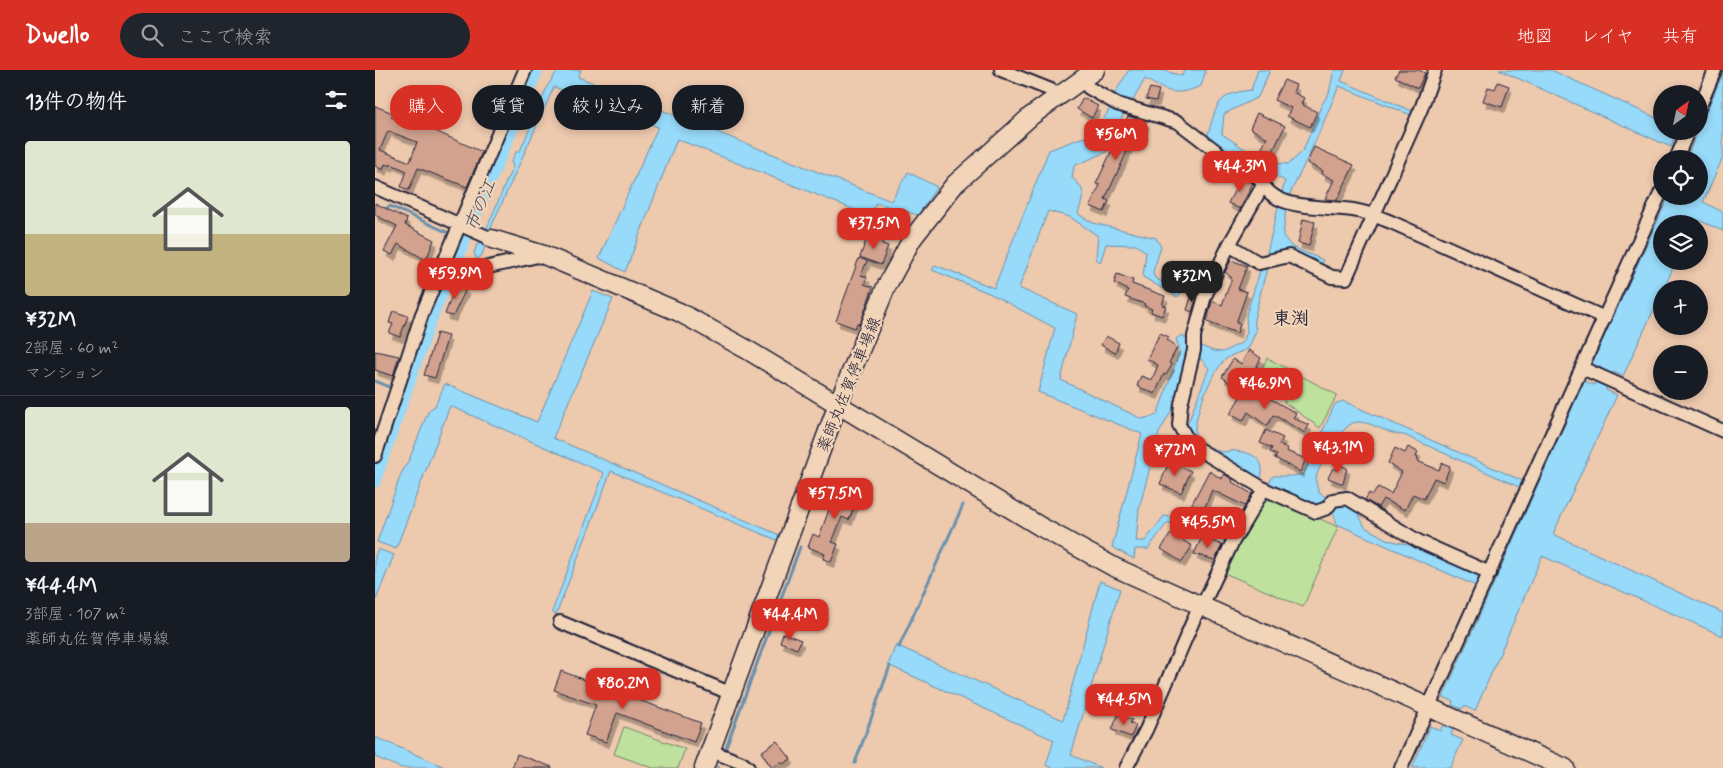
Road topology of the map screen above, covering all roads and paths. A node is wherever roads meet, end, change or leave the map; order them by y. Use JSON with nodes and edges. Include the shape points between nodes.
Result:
{"nodes":[{"id":1,"x":525,"y":70,"type":"edge"},
{"id":2,"x":1001,"y":70,"type":"edge"},
{"id":3,"x":1095,"y":70,"type":"edge"},
{"id":4,"x":1435,"y":70,"type":"edge"},
{"id":5,"x":1715,"y":70,"type":"edge"},
{"id":6,"x":1081,"y":80,"type":"junction"},
{"id":7,"x":1708,"y":87,"type":"edge"},
{"id":8,"x":1057,"y":96,"type":"junction"},
{"id":9,"x":375,"y":187,"type":"edge"},
{"id":10,"x":1263,"y":187,"type":"junction"},
{"id":11,"x":1655,"y":205,"type":"edge"},
{"id":12,"x":1374,"y":216,"type":"junction"},
{"id":13,"x":457,"y":232,"type":"junction"},
{"id":14,"x":484,"y":236,"type":"joint"},
{"id":15,"x":1229,"y":245,"type":"junction"},
{"id":16,"x":544,"y":255,"type":"junction"},
{"id":17,"x":440,"y":272,"type":"junction"},
{"id":18,"x":1605,"y":318,"type":"junction"},
{"id":19,"x":1582,"y":368,"type":"junction"},
{"id":20,"x":838,"y":404,"type":"junction"},
{"id":21,"x":1723,"y":431,"type":"edge"},
{"id":22,"x":375,"y":456,"type":"edge"},
{"id":23,"x":1264,"y":490,"type":"junction"},
{"id":24,"x":1490,"y":572,"type":"junction"},
{"id":25,"x":1201,"y":606,"type":"junction"},
{"id":26,"x":560,"y":622,"type":"dead end"},
{"id":27,"x":731,"y":694,"type":"junction"},
{"id":28,"x":1428,"y":708,"type":"junction"},
{"id":29,"x":711,"y":751,"type":"junction"},
{"id":30,"x":704,"y":768,"type":"edge"},
{"id":31,"x":748,"y":768,"type":"edge"},
{"id":32,"x":1126,"y":768,"type":"edge"},
{"id":33,"x":1401,"y":768,"type":"edge"},
{"id":34,"x":1565,"y":768,"type":"edge"}],
"edges":[{"from":1,"to":13,"type":"street"},
{"from":2,"to":8,"type":"street","via":[[1051,90]]},
{"from":3,"to":6,"type":"street","name":"薬師丸佐賀停車場線"},
{"from":4,"to":12,"type":"street"},
{"from":5,"to":7,"type":"street"},
{"from":6,"to":8,"type":"street","name":"薬師丸佐賀停車場線"},
{"from":6,"to":10,"type":"street","via":[[1120,105],[1179,122],[1237,167],[1259,177]]},
{"from":8,"to":20,"type":"street","name":"薬師丸佐賀停車場線","via":[[955,184],[912,239],[886,287]]},
{"from":9,"to":13,"type":"street"},
{"from":10,"to":12,"type":"street","via":[[1283,199],[1309,208],[1354,210]]},
{"from":10,"to":15,"type":"street"},
{"from":11,"to":18,"type":"street"},
{"from":12,"to":15,"type":"street","via":[[1346,278],[1332,277],[1289,256],[1265,262]]},
{"from":12,"to":18,"type":"street"},
{"from":13,"to":14,"type":"street"},
{"from":13,"to":17,"type":"street"},
{"from":14,"to":16,"type":"street"},
{"from":15,"to":23,"type":"street","via":[[1205,296],[1179,425],[1190,444]]},
{"from":16,"to":17,"type":"street","via":[[457,274]]},
{"from":16,"to":20,"type":"street","via":[[679,312]]},
{"from":17,"to":22,"type":"street","via":[[422,314]]},
{"from":18,"to":19,"type":"street"},
{"from":19,"to":21,"type":"street"},
{"from":19,"to":24,"type":"street"},
{"from":20,"to":25,"type":"street","via":[[1041,527],[1114,567]]},
{"from":20,"to":27,"type":"street","name":"薬師丸佐賀停車場線"},
{"from":23,"to":24,"type":"street","via":[[1316,512],[1347,498],[1418,541]]},
{"from":23,"to":25,"type":"street","via":[[1232,543]]},
{"from":24,"to":28,"type":"street"},
{"from":25,"to":28,"type":"street"},
{"from":25,"to":32,"type":"street"},
{"from":26,"to":27,"type":"street"},
{"from":27,"to":29,"type":"street","name":"薬師丸佐賀停車場線"},
{"from":28,"to":33,"type":"street"},
{"from":28,"to":34,"type":"street"},
{"from":29,"to":30,"type":"street","name":"薬師丸佐賀停車場線"},
{"from":29,"to":31,"type":"street","via":[[742,762]]}]}
